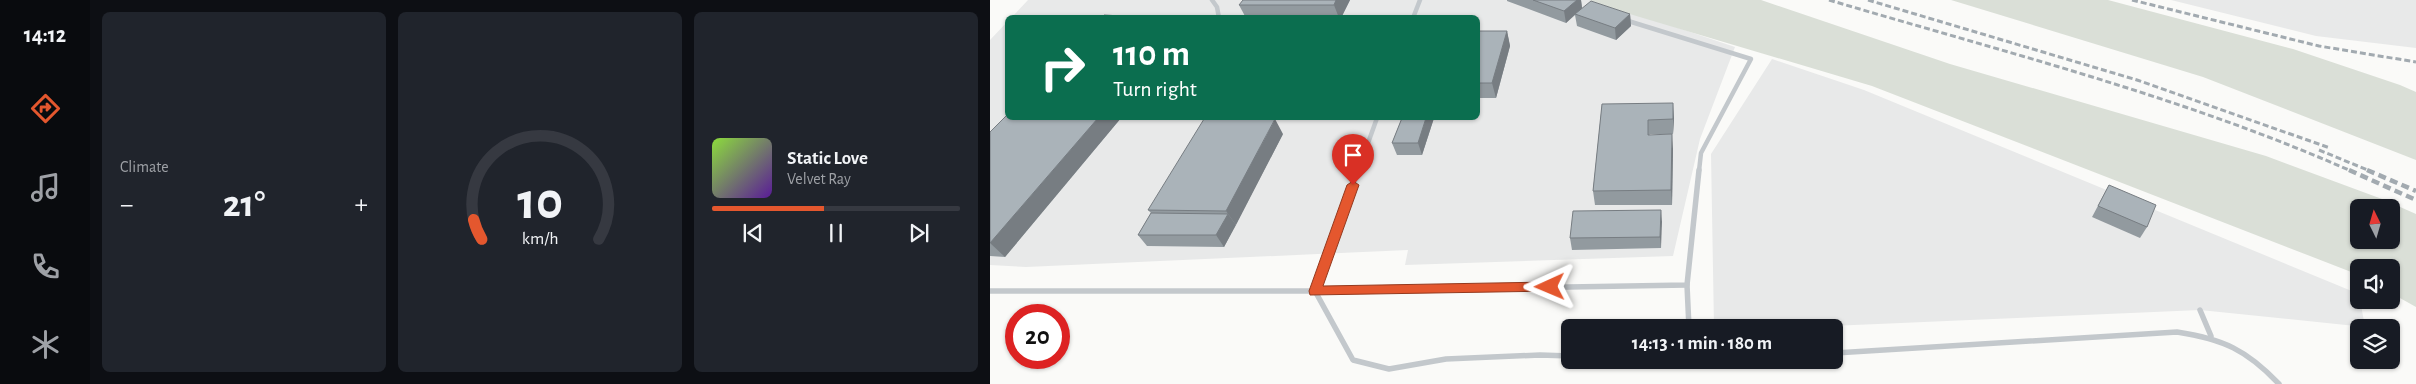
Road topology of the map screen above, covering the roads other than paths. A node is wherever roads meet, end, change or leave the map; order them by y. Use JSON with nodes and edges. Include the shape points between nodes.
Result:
{"nodes":[{"id":1,"x":1212,"y":0,"type":"edge"},
{"id":2,"x":1420,"y":0,"type":"edge"},
{"id":3,"x":1218,"y":15,"type":"edge"},
{"id":4,"x":1414,"y":15,"type":"edge"},
{"id":5,"x":1619,"y":18,"type":"edge"},
{"id":6,"x":1376,"y":120,"type":"edge"},
{"id":7,"x":1687,"y":285,"type":"junction"},
{"id":8,"x":990,"y":291,"type":"edge"},
{"id":9,"x":1315,"y":291,"type":"junction"},
{"id":10,"x":1328,"y":291,"type":"dead end"},
{"id":11,"x":2200,"y":310,"type":"dead end"},
{"id":12,"x":1689,"y":319,"type":"edge"},
{"id":13,"x":2211,"y":336,"type":"junction"},
{"id":14,"x":1843,"y":353,"type":"edge"},
{"id":15,"x":1561,"y":356,"type":"edge"},
{"id":16,"x":2279,"y":384,"type":"edge"}],
"edges":[{"from":1,"to":3,"type":"lane"},
{"from":2,"to":4,"type":"lane"},
{"from":5,"to":7,"type":"lane","via":[[1751,60],[1701,153]]},
{"from":6,"to":9,"type":"lane"},
{"from":7,"to":9,"type":"lane"},
{"from":7,"to":12,"type":"lane"},
{"from":8,"to":9,"type":"lane"},
{"from":9,"to":10,"type":"lane"},
{"from":9,"to":15,"type":"lane","via":[[1353,360],[1389,369],[1446,359]]},
{"from":11,"to":13,"type":"lane"},
{"from":13,"to":14,"type":"lane","via":[[2177,332]]},
{"from":13,"to":16,"type":"lane","via":[[2260,363]]}]}
